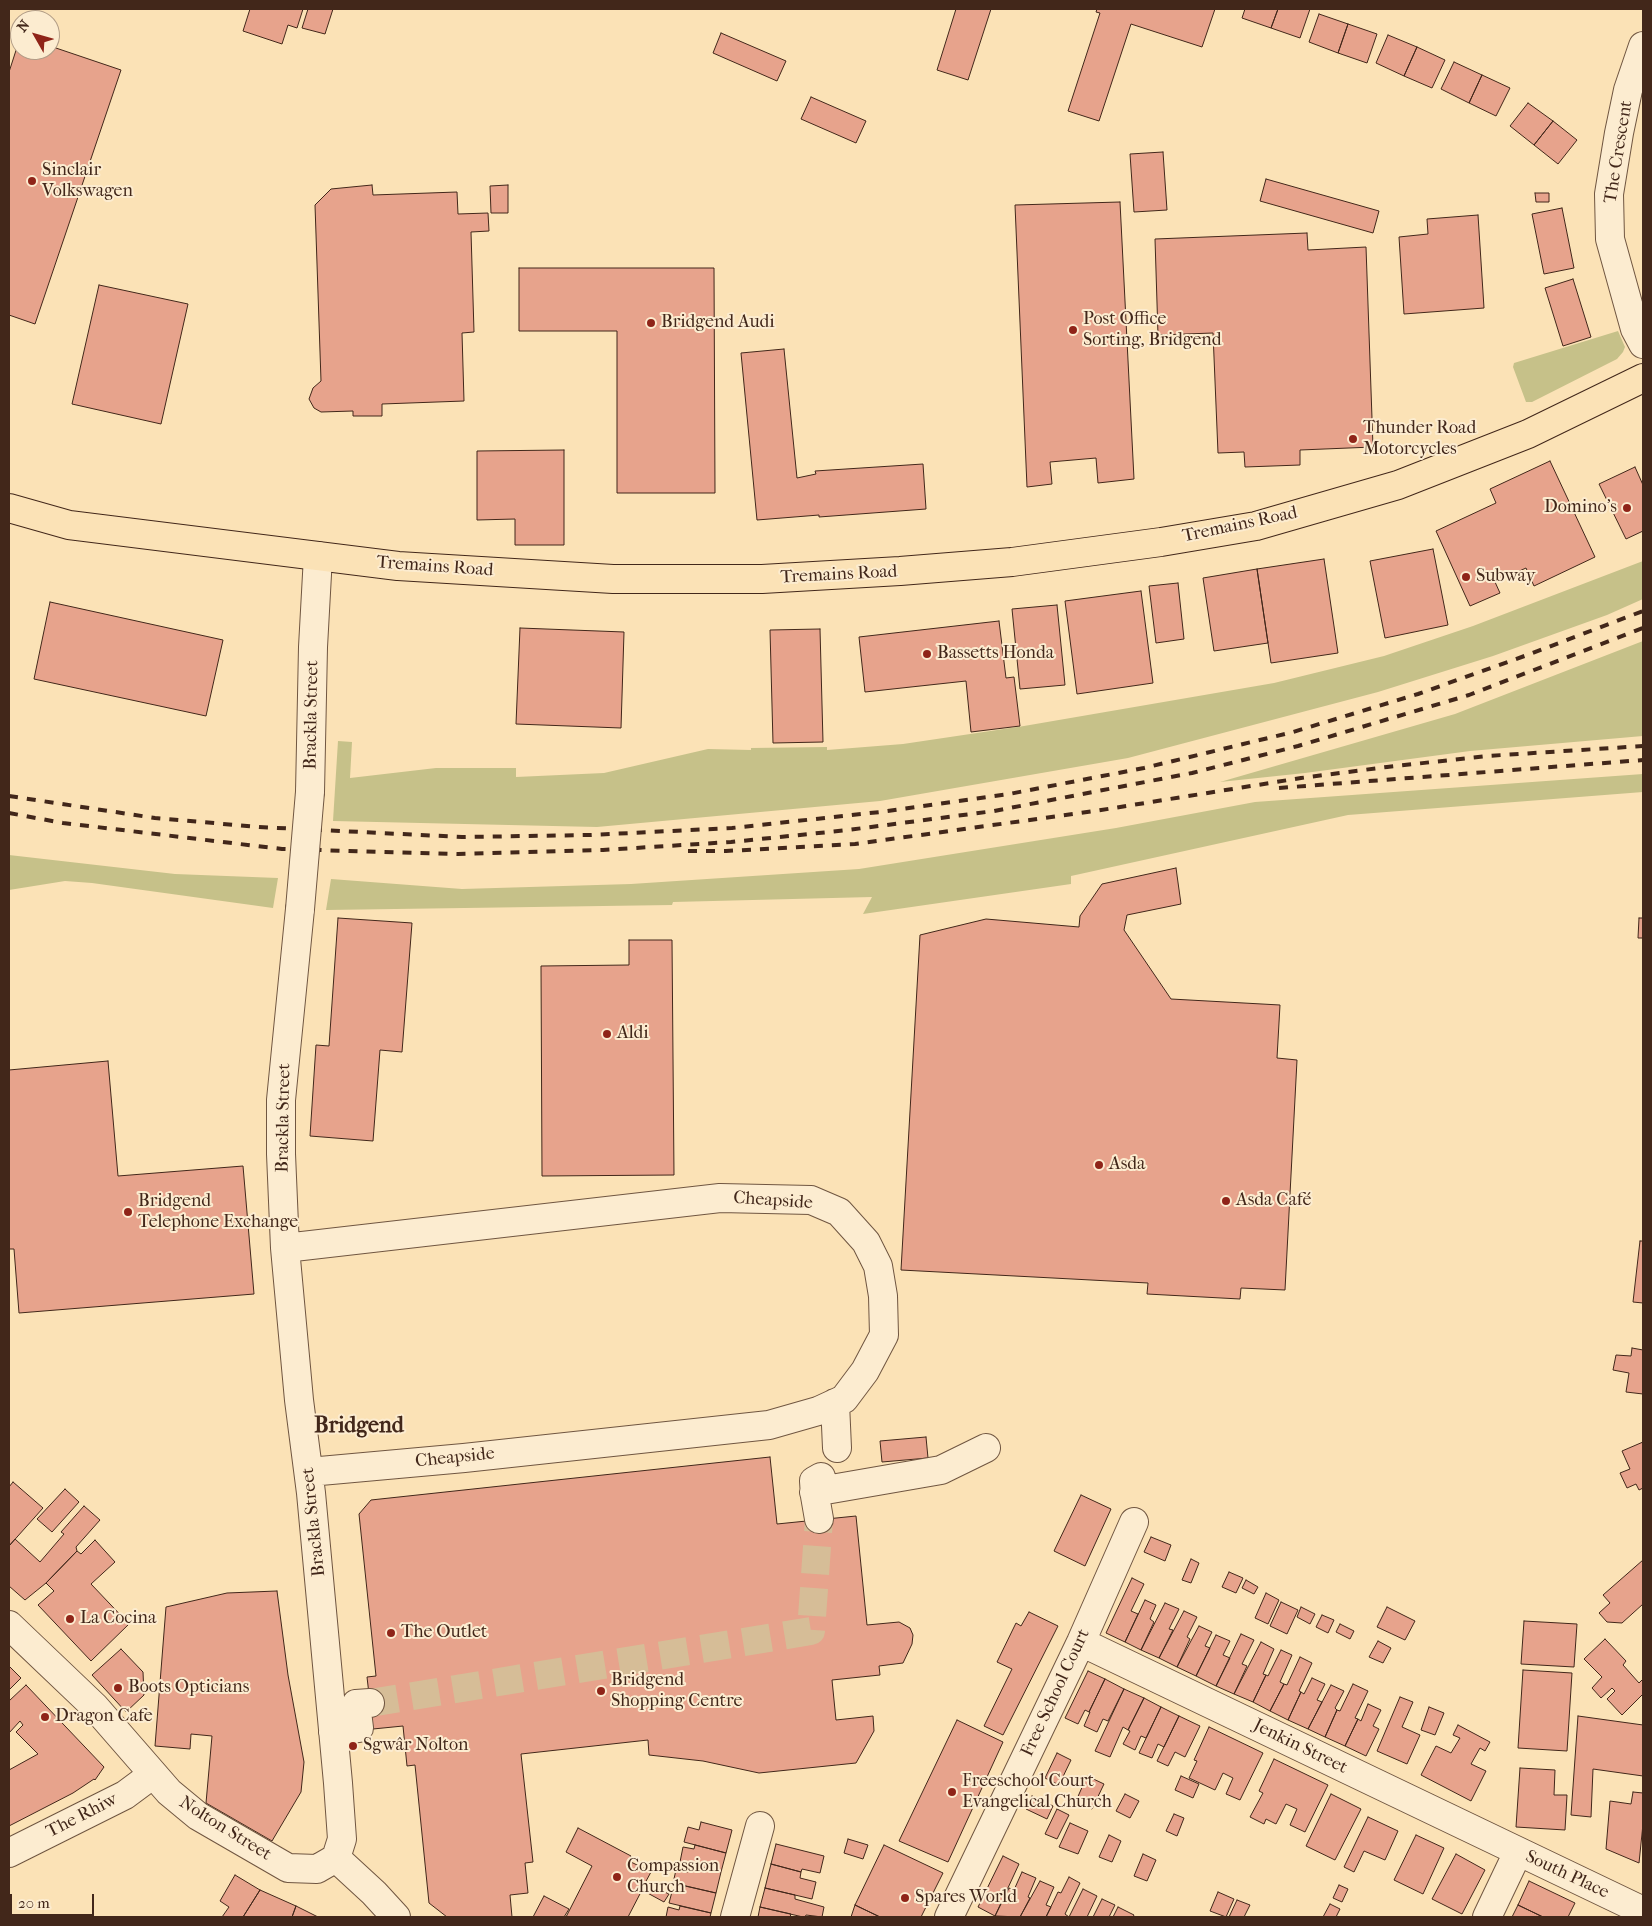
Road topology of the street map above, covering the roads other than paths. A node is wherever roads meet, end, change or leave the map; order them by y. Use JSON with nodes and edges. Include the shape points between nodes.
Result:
{"nodes":[{"id":1,"x":1643,"y":46,"type":"edge"},
{"id":2,"x":1643,"y":344,"type":"edge"},
{"id":3,"x":1643,"y":378,"type":"edge"},
{"id":4,"x":9,"y":508,"type":"edge"},
{"id":5,"x":318,"y":556,"type":"junction"},
{"id":6,"x":285,"y":1248,"type":"junction"},
{"id":7,"x":835,"y":1403,"type":"junction"},
{"id":8,"x":837,"y":1448,"type":"dead end"},
{"id":9,"x":986,"y":1448,"type":"dead end"},
{"id":10,"x":309,"y":1472,"type":"junction"},
{"id":11,"x":819,"y":1519,"type":"tunnel mouth"},
{"id":12,"x":1134,"y":1522,"type":"dead end"},
{"id":13,"x":9,"y":1625,"type":"edge"},
{"id":14,"x":1081,"y":1642,"type":"junction"},
{"id":15,"x":370,"y":1703,"type":"tunnel mouth"},
{"id":16,"x":333,"y":1732,"type":"junction"},
{"id":17,"x":152,"y":1775,"type":"junction"},
{"id":18,"x":760,"y":1826,"type":"dead end"},
{"id":19,"x":9,"y":1852,"type":"edge"},
{"id":20,"x":1518,"y":1852,"type":"junction"},
{"id":21,"x":336,"y":1858,"type":"junction"},
{"id":22,"x":1643,"y":1911,"type":"edge"},
{"id":23,"x":396,"y":1917,"type":"edge"},
{"id":24,"x":735,"y":1917,"type":"edge"},
{"id":25,"x":952,"y":1917,"type":"edge"},
{"id":26,"x":1487,"y":1917,"type":"edge"}],
"edges":[{"from":1,"to":2,"type":"street","name":"The Crescent","via":[[1626,99],[1609,194],[1610,239],[1635,329]]},
{"from":3,"to":5,"type":"main road","name":"Tremains Road","via":[[1528,434],[1398,485],[1256,526],[1087,552],[900,572],[762,579],[613,579],[398,566]]},
{"from":4,"to":5,"type":"main road","name":"Tremains Road","via":[[69,525]]},
{"from":5,"to":6,"type":"street","name":"Brackla Street","bridge":true,"via":[[310,792],[281,1100]]},
{"from":6,"to":7,"type":"street","name":"Cheapside","via":[[720,1198],[811,1200],[839,1212],[866,1242],[878,1266],[883,1296],[884,1335],[865,1371],[844,1399]]},
{"from":6,"to":10,"type":"street","name":"Brackla Street"},
{"from":7,"to":8,"type":"street"},
{"from":7,"to":10,"type":"street","name":"Cheapside","via":[[769,1425]]},
{"from":9,"to":11,"type":"street","via":[[941,1470],[819,1484]]},
{"from":10,"to":16,"type":"street","name":"Brackla Street"},
{"from":12,"to":14,"type":"street","name":"Free School Court"},
{"from":13,"to":17,"type":"street","name":"Nolton Street","via":[[94,1707]]},
{"from":14,"to":20,"type":"street","name":"Jenkin Street"},
{"from":14,"to":25,"type":"street","name":"Free School Court"},
{"from":15,"to":16,"type":"street","via":[[356,1704],[359,1728]]},
{"from":16,"to":21,"type":"street","name":"Brackla Street","via":[[342,1839]]},
{"from":17,"to":19,"type":"street","name":"The Rhiw","via":[[125,1795]]},
{"from":17,"to":21,"type":"street","name":"Nolton Street","via":[[198,1816],[288,1868],[317,1870]]},
{"from":18,"to":24,"type":"street"},
{"from":20,"to":22,"type":"street","name":"South Place"},
{"from":20,"to":26,"type":"street"},
{"from":21,"to":23,"type":"street"}]}
